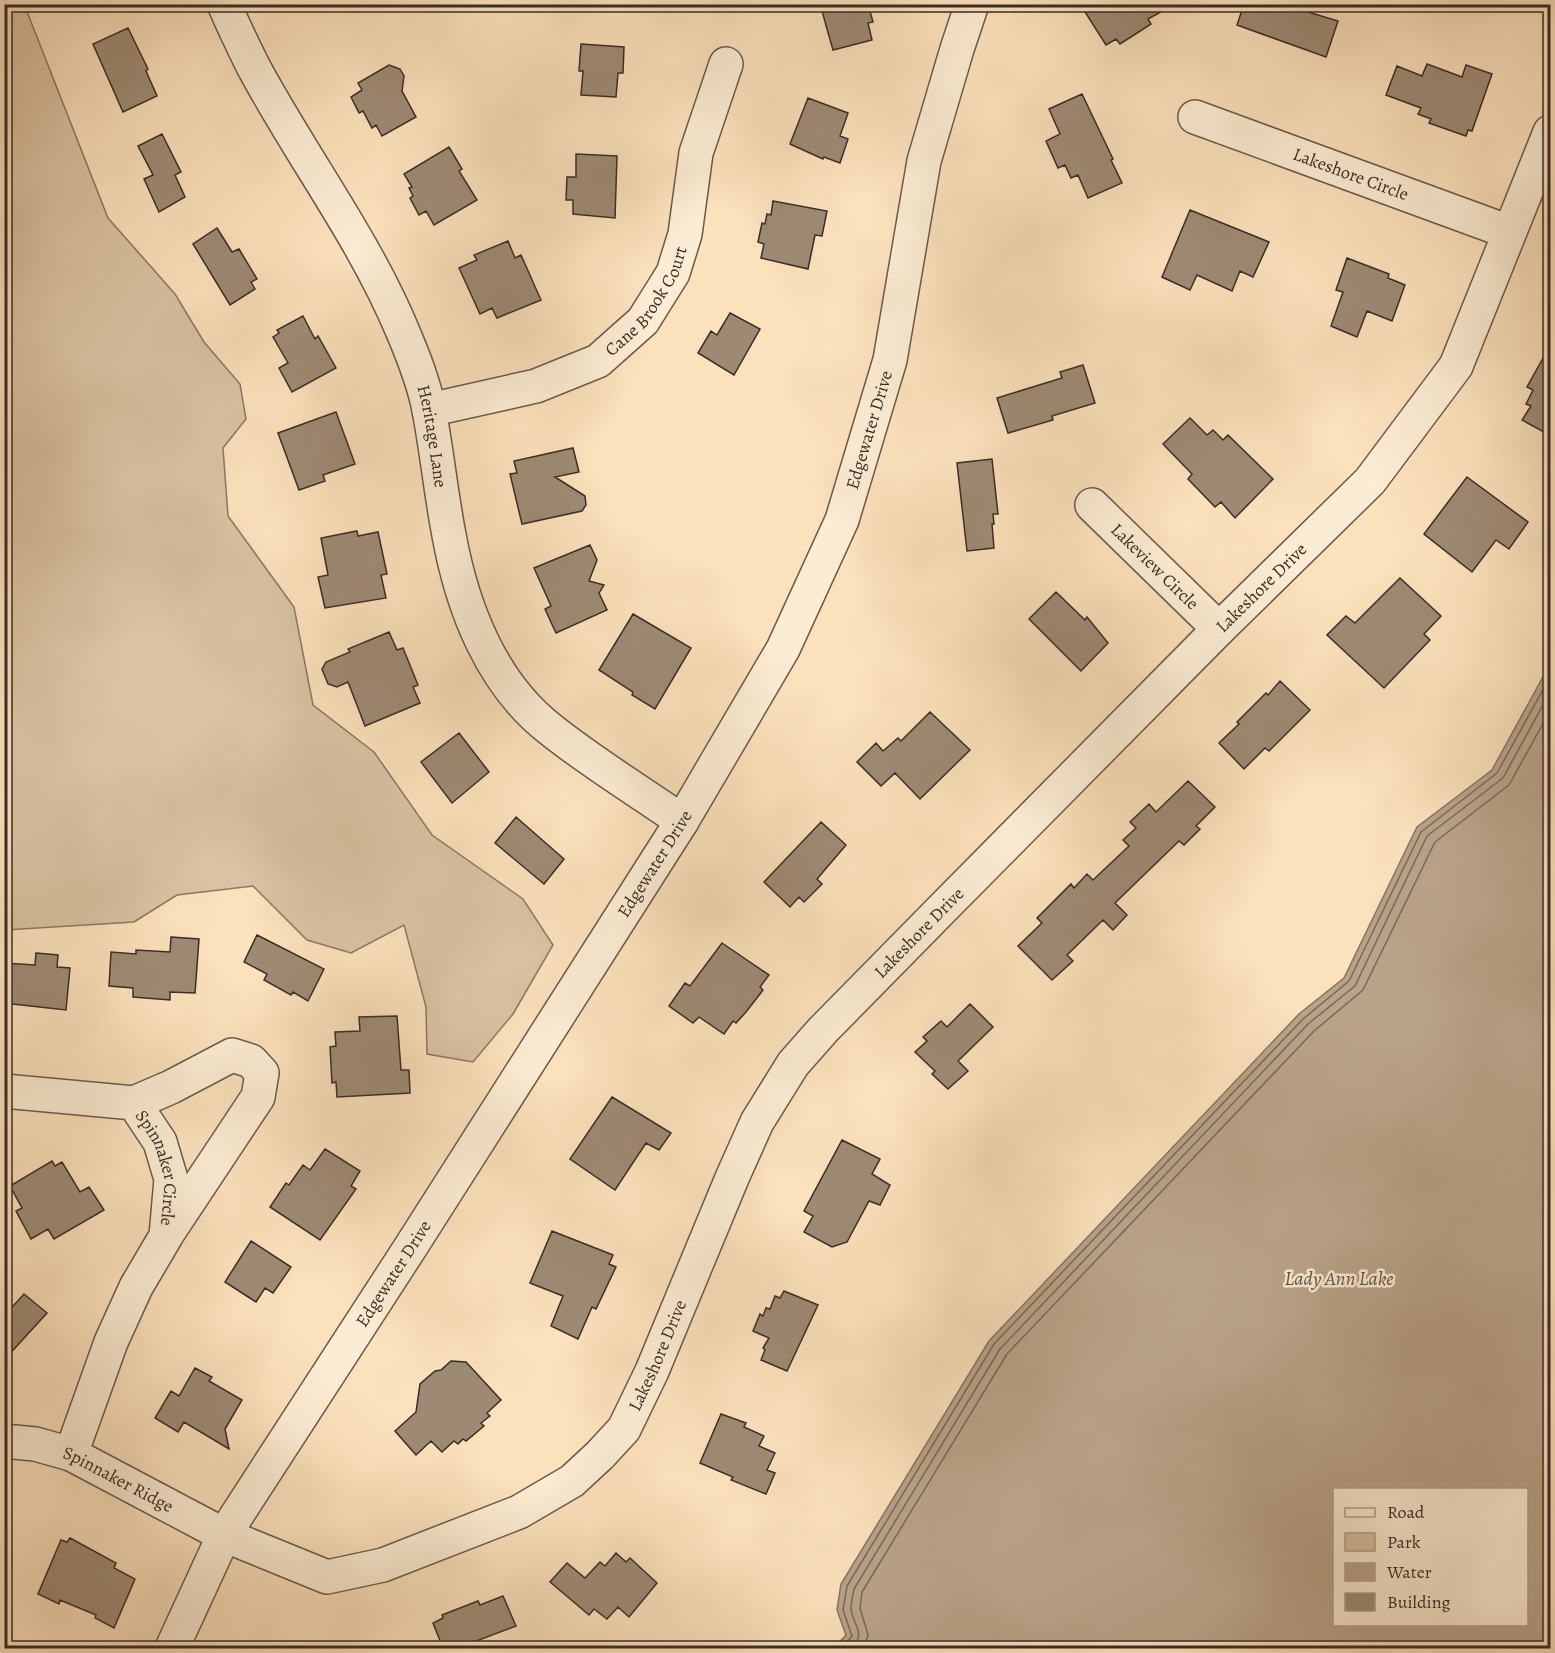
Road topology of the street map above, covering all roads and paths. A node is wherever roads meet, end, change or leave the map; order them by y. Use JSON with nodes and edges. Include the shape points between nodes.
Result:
{"nodes":[{"id":1,"x":224,"y":4,"type":"edge"},
{"id":2,"x":972,"y":4,"type":"edge"},
{"id":3,"x":726,"y":63,"type":"dead end"},
{"id":4,"x":1195,"y":117,"type":"dead end"},
{"id":5,"x":1551,"y":132,"type":"edge"},
{"id":6,"x":1509,"y":231,"type":"junction"},
{"id":7,"x":429,"y":410,"type":"junction"},
{"id":8,"x":1092,"y":505,"type":"dead end"},
{"id":9,"x":1219,"y":629,"type":"junction"},
{"id":10,"x":682,"y":820,"type":"junction"},
{"id":11,"x":4,"y":1091,"type":"edge"},
{"id":12,"x":134,"y":1103,"type":"junction"},
{"id":13,"x":166,"y":1236,"type":"junction"},
{"id":14,"x":4,"y":1441,"type":"edge"},
{"id":15,"x":71,"y":1454,"type":"junction"},
{"id":16,"x":224,"y":1535,"type":"junction"},
{"id":17,"x":172,"y":1648,"type":"edge"}],
"edges":[{"from":1,"to":7,"type":"street","name":"Heritage Lane","via":[[254,67],[368,260],[402,329]]},
{"from":2,"to":10,"type":"street","name":"Edgewater Drive","via":[[924,161],[890,360],[842,520],[783,649]]},
{"from":3,"to":7,"type":"street","name":"Cane Brook Court","via":[[696,153],[685,234],[673,273],[644,321],[598,362],[536,386]]},
{"from":4,"to":6,"type":"street","name":"Lakeshore Circle"},
{"from":5,"to":6,"type":"street","name":"Lakeshore Drive"},
{"from":6,"to":9,"type":"street","name":"Lakeshore Drive","via":[[1456,366],[1370,480]]},
{"from":7,"to":10,"type":"street","name":"Heritage Lane","via":[[459,580],[474,626],[495,666],[520,701],[549,729]]},
{"from":8,"to":9,"type":"street","name":"Lakeview Circle"},
{"from":9,"to":16,"type":"street","name":"Lakeshore Drive","via":[[793,1064],[758,1122],[732,1178],[624,1429],[572,1481],[519,1512],[383,1565],[327,1577]]},
{"from":10,"to":16,"type":"street","name":"Edgewater Drive"},
{"from":11,"to":12,"type":"street","name":"Spinnaker Circle"},
{"from":12,"to":13,"type":"street","name":"Spinnaker Circle","via":[[160,1142],[171,1179]]},
{"from":12,"to":13,"type":"street","via":[[232,1055],[251,1061],[262,1073],[258,1097]]},
{"from":13,"to":15,"type":"street","name":"Spinnaker Circle","via":[[136,1287],[111,1342]]},
{"from":14,"to":15,"type":"street","name":"Spinnaker Ridge"},
{"from":15,"to":16,"type":"street","name":"Spinnaker Ridge"},
{"from":16,"to":17,"type":"street","name":"Edgewater Drive"}]}
